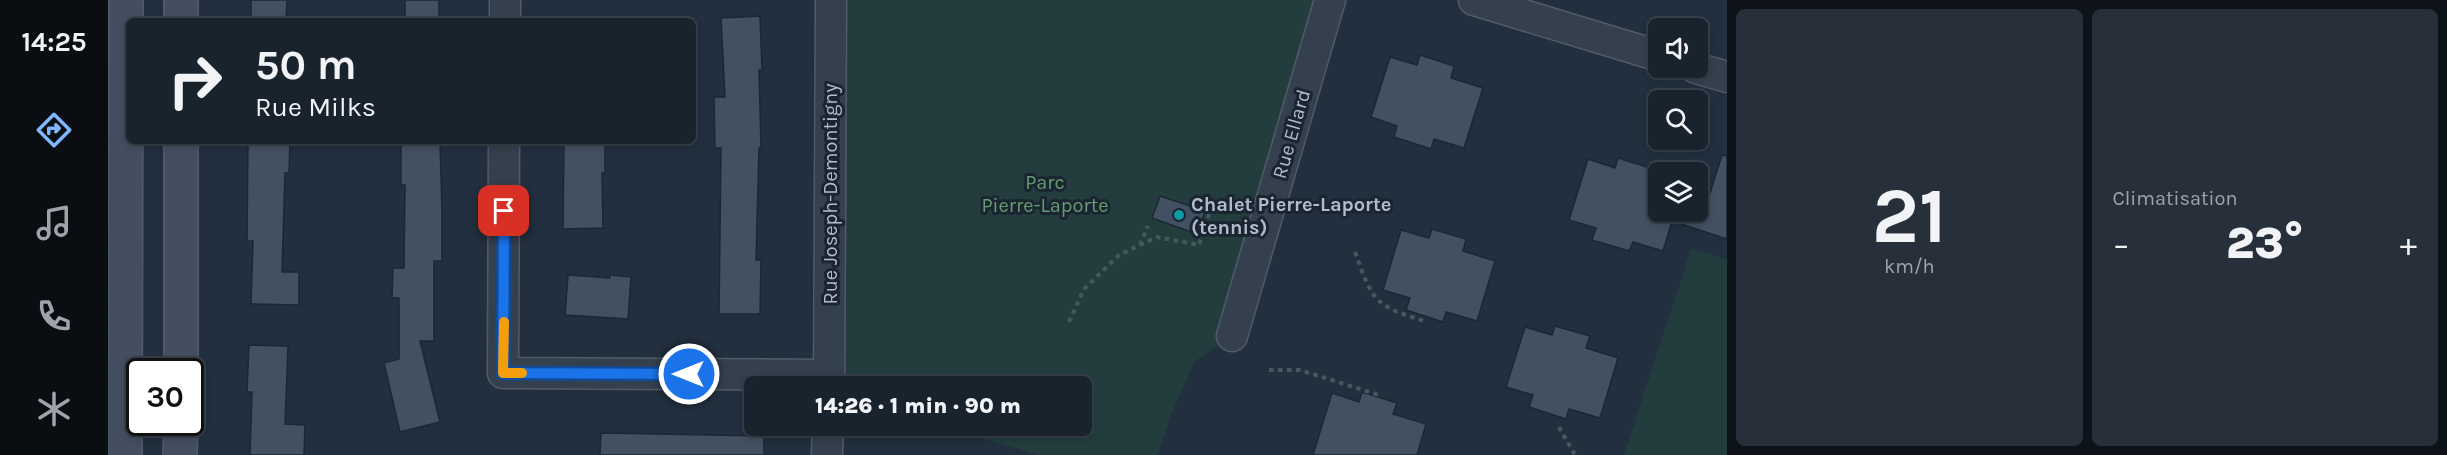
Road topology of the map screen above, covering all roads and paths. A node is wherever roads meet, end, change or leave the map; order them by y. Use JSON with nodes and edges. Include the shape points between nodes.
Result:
{"nodes":[{"id":1,"x":126,"y":0,"type":"edge"},
{"id":2,"x":181,"y":0,"type":"edge"},
{"id":3,"x":505,"y":0,"type":"edge"},
{"id":4,"x":831,"y":0,"type":"edge"},
{"id":5,"x":1330,"y":0,"type":"edge"},
{"id":6,"x":1474,"y":0,"type":"edge"},
{"id":7,"x":181,"y":18,"type":"edge"},
{"id":8,"x":505,"y":18,"type":"edge"},
{"id":9,"x":1648,"y":53,"type":"edge"},
{"id":10,"x":1708,"y":71,"type":"edge"},
{"id":11,"x":1727,"y":77,"type":"edge"},
{"id":12,"x":181,"y":144,"type":"edge"},
{"id":13,"x":504,"y":144,"type":"edge"},
{"id":14,"x":1270,"y":204,"type":"junction"},
{"id":15,"x":1148,"y":226,"type":"dead end"},
{"id":16,"x":1140,"y":245,"type":"junction"},
{"id":17,"x":1355,"y":252,"type":"dead end"},
{"id":18,"x":1424,"y":321,"type":"dead end"},
{"id":19,"x":1069,"y":322,"type":"dead end"},
{"id":20,"x":1232,"y":336,"type":"dead end"},
{"id":21,"x":181,"y":358,"type":"edge"},
{"id":22,"x":1269,"y":370,"type":"dead end"},
{"id":23,"x":829,"y":376,"type":"edge"},
{"id":24,"x":744,"y":379,"type":"edge"},
{"id":25,"x":1382,"y":396,"type":"dead end"},
{"id":26,"x":1559,"y":427,"type":"dead end"},
{"id":27,"x":181,"y":436,"type":"edge"},
{"id":28,"x":828,"y":436,"type":"edge"},
{"id":29,"x":125,"y":455,"type":"edge"},
{"id":30,"x":180,"y":455,"type":"edge"},
{"id":31,"x":827,"y":455,"type":"edge"},
{"id":32,"x":1575,"y":455,"type":"edge"}],
"edges":[{"from":1,"to":29,"type":"main road"},
{"from":2,"to":7,"type":"main road"},
{"from":3,"to":8,"type":"street"},
{"from":4,"to":23,"type":"street","name":"Rue Joseph-Demontigny"},
{"from":5,"to":14,"type":"street","name":"Rue Ellard"},
{"from":6,"to":9,"type":"street"},
{"from":10,"to":11,"type":"street"},
{"from":12,"to":21,"type":"main road"},
{"from":13,"to":24,"type":"street","via":[[503,373]]},
{"from":14,"to":16,"type":"path","via":[[1237,199],[1213,202],[1198,245],[1157,237]]},
{"from":14,"to":20,"type":"street","name":"Rue Ellard"},
{"from":15,"to":16,"type":"path"},
{"from":16,"to":19,"type":"path","via":[[1119,255],[1084,289]]},
{"from":17,"to":18,"type":"path","via":[[1370,292],[1390,310]]},
{"from":22,"to":25,"type":"path","via":[[1300,370]]},
{"from":26,"to":32,"type":"path"},
{"from":27,"to":30,"type":"main road"},
{"from":28,"to":31,"type":"street"}]}
